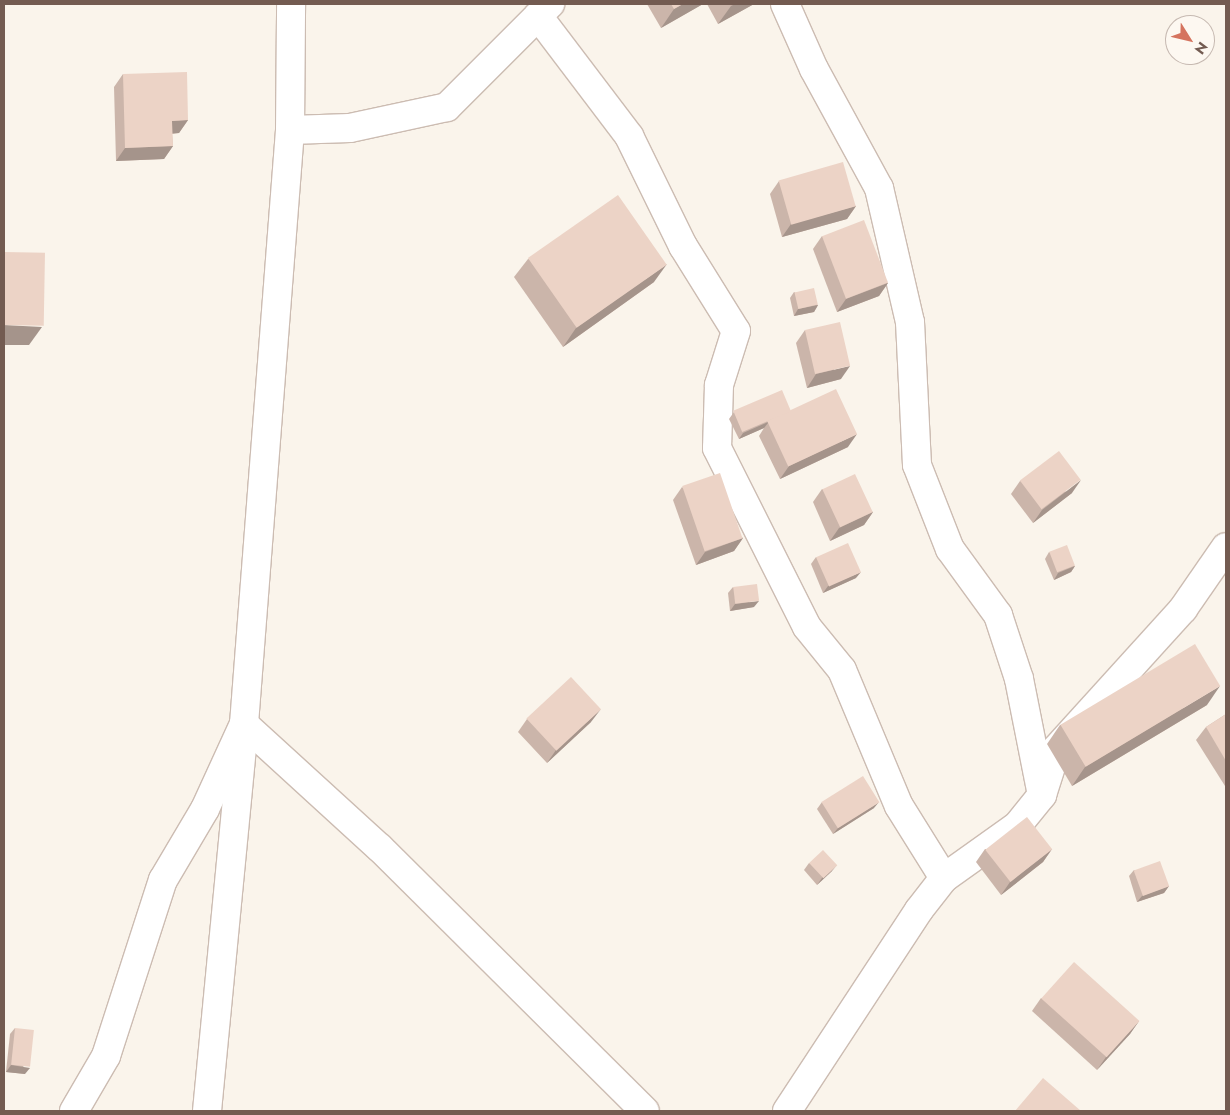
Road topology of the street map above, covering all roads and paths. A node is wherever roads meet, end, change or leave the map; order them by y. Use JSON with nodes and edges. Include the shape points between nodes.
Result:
{"nodes":[{"id":1,"x":291,"y":4,"type":"edge"},
{"id":2,"x":785,"y":4,"type":"edge"},
{"id":3,"x":544,"y":10,"type":"edge"},
{"id":4,"x":290,"y":130,"type":"junction"},
{"id":5,"x":1226,"y":547,"type":"edge"},
{"id":6,"x":244,"y":724,"type":"junction"},
{"id":7,"x":1042,"y":795,"type":"junction"},
{"id":8,"x":944,"y":878,"type":"junction"},
{"id":9,"x":74,"y":1111,"type":"edge"},
{"id":10,"x":207,"y":1111,"type":"edge"},
{"id":11,"x":644,"y":1111,"type":"edge"},
{"id":12,"x":787,"y":1111,"type":"edge"}],
"edges":[{"from":1,"to":4,"type":"street"},
{"from":2,"to":7,"type":"street","via":[[814,69],[879,188],[910,322],[917,465],[950,549],[998,615],[1019,679]]},
{"from":3,"to":4,"type":"street","via":[[447,108],[350,128]]},
{"from":3,"to":8,"type":"street","via":[[629,136],[683,246],[736,331],[719,385],[717,448],[807,627],[842,670],[899,806]]},
{"from":4,"to":6,"type":"street"},
{"from":5,"to":7,"type":"street","via":[[1176,616],[1057,748]]},
{"from":6,"to":9,"type":"street","via":[[205,809],[163,880],[106,1056]]},
{"from":6,"to":10,"type":"street"},
{"from":6,"to":11,"type":"street","via":[[380,848]]},
{"from":7,"to":8,"type":"street","via":[[1017,826]]},
{"from":8,"to":12,"type":"street","via":[[850,1010]]}]}
